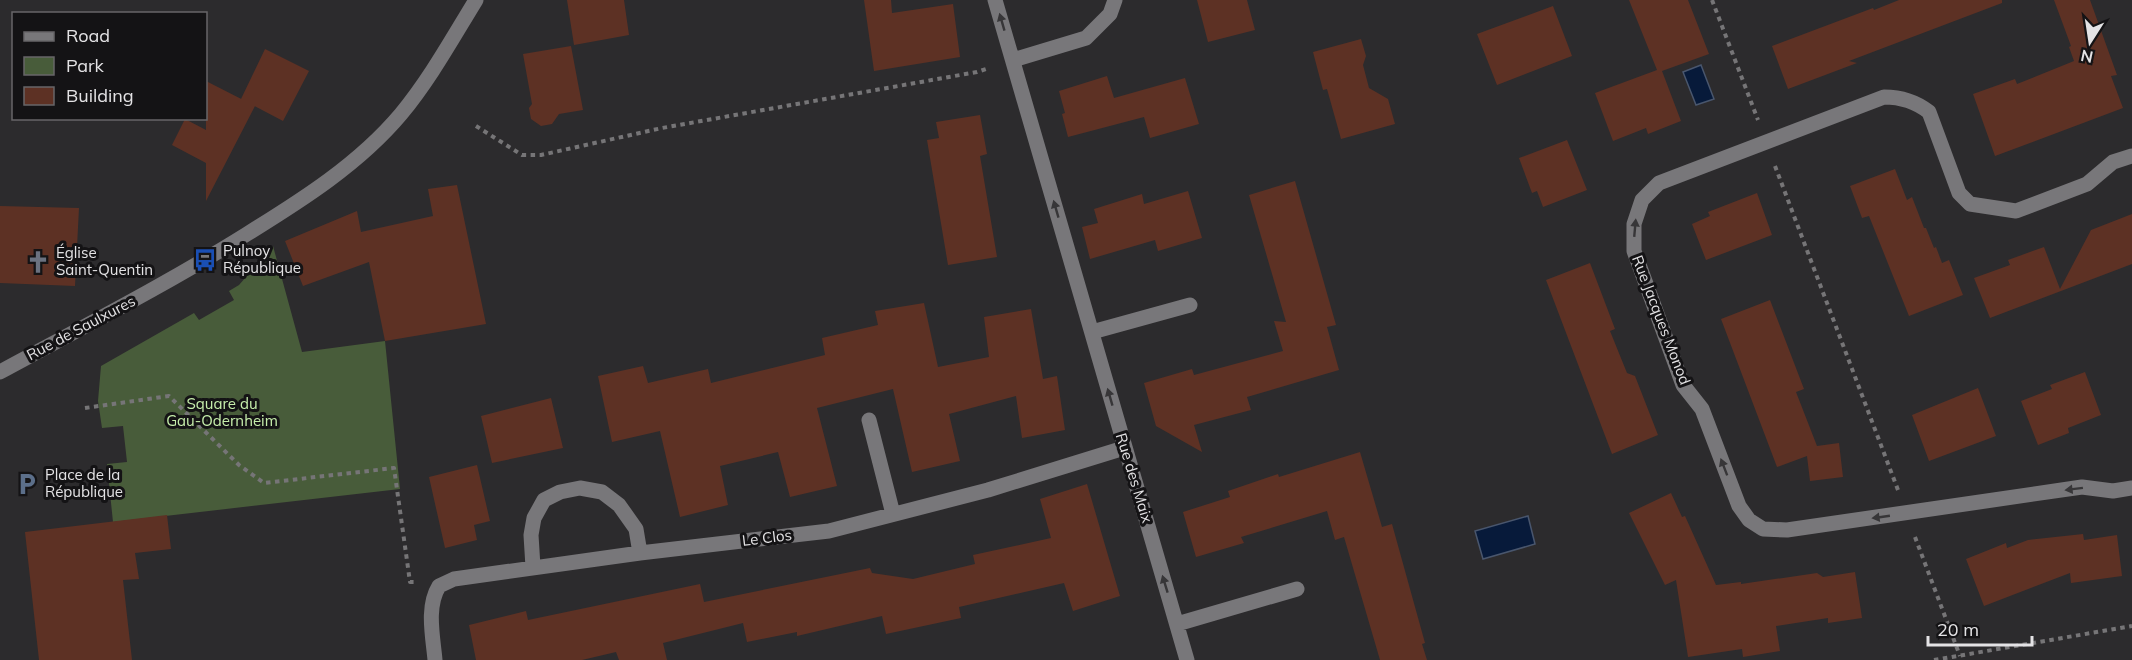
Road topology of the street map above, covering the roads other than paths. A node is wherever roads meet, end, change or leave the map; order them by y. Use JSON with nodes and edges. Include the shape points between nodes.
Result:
{"nodes":[{"id":1,"x":476,"y":0,"type":"edge"},
{"id":2,"x":995,"y":0,"type":"edge"},
{"id":3,"x":1115,"y":0,"type":"edge"},
{"id":4,"x":1013,"y":60,"type":"junction"},
{"id":5,"x":2132,"y":156,"type":"edge"},
{"id":6,"x":1190,"y":305,"type":"dead end"},
{"id":7,"x":1092,"y":332,"type":"junction"},
{"id":8,"x":0,"y":372,"type":"edge"},
{"id":9,"x":869,"y":420,"type":"dead end"},
{"id":10,"x":1124,"y":448,"type":"junction"},
{"id":11,"x":2132,"y":488,"type":"edge"},
{"id":12,"x":893,"y":514,"type":"junction"},
{"id":13,"x":640,"y":553,"type":"junction"},
{"id":14,"x":533,"y":567,"type":"junction"},
{"id":15,"x":1297,"y":589,"type":"dead end"},
{"id":16,"x":1177,"y":624,"type":"junction"},
{"id":17,"x":435,"y":660,"type":"edge"},
{"id":18,"x":1187,"y":660,"type":"edge"}],
"edges":[{"from":1,"to":8,"type":"street","name":"Rue de Saulxures","via":[[400,115],[353,160],[299,202],[205,260]]},
{"from":4,"to":2,"type":"street","name":"Rue des Maix","one_way":true},
{"from":3,"to":4,"type":"street","via":[[1110,14],[1086,38]]},
{"from":7,"to":4,"type":"street","name":"Rue des Maix","one_way":true},
{"from":11,"to":5,"type":"street","name":"Rue Jacques Monod","one_way":true,"via":[[2114,491],[2082,487],[1787,530],[1763,529],[1749,520],[1739,506],[1702,409],[1683,385],[1634,251],[1634,224],[1642,200],[1659,183],[1884,97],[1899,97],[1929,112],[1959,193],[1970,204],[2016,210],[2087,184],[2113,162]]},
{"from":6,"to":7,"type":"street"},
{"from":10,"to":7,"type":"street","name":"Rue des Maix","one_way":true},
{"from":9,"to":12,"type":"street"},
{"from":10,"to":12,"type":"street","name":"Le Clos","via":[[988,490]]},
{"from":16,"to":10,"type":"street","name":"Rue des Maix","one_way":true},
{"from":12,"to":13,"type":"street","name":"Le Clos","via":[[829,531]]},
{"from":13,"to":14,"type":"street","name":"Le Clos"},
{"from":13,"to":14,"type":"street","via":[[636,529],[619,505],[602,492],[580,488],[544,500],[534,518],[531,535]]},
{"from":14,"to":17,"type":"street","name":"Le Clos","via":[[454,579],[439,586],[432,604]]},
{"from":15,"to":16,"type":"street"},
{"from":16,"to":18,"type":"street","name":"Rue des Maix"}]}
